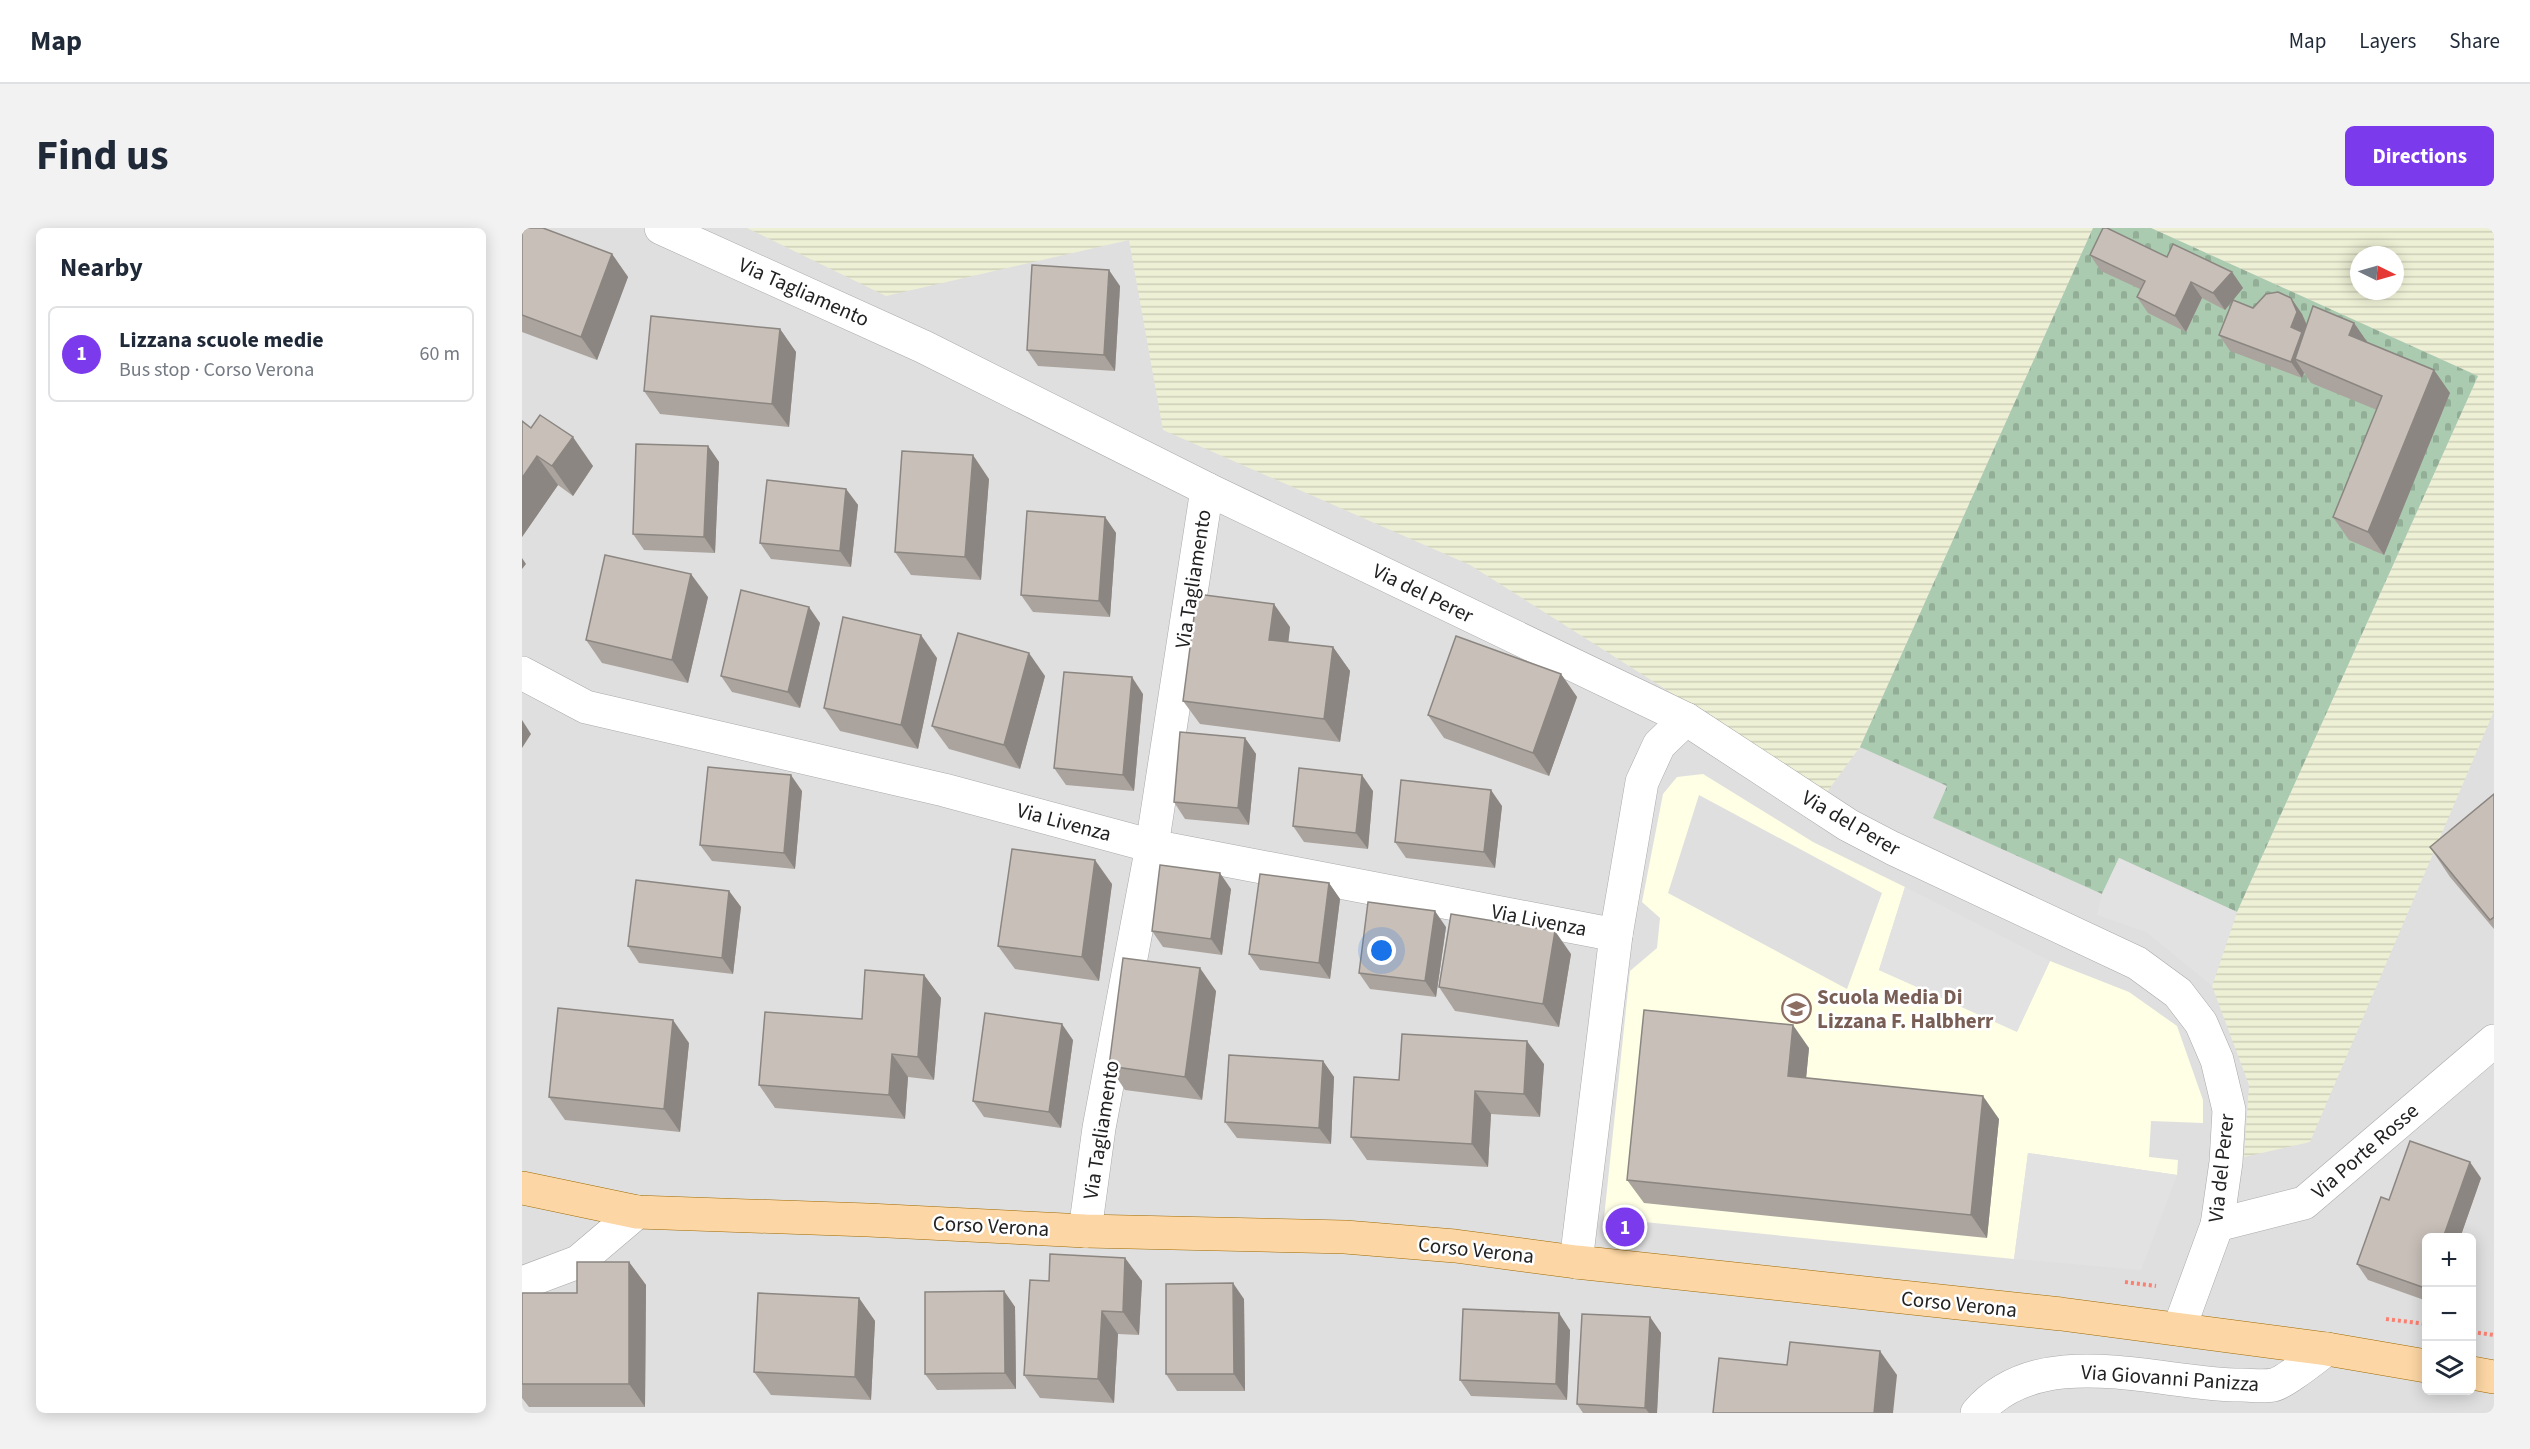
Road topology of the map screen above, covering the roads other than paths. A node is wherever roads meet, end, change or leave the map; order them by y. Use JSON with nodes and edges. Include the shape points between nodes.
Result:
{"nodes":[{"id":1,"x":661,"y":228,"type":"edge"},
{"id":2,"x":1207,"y":489,"type":"junction"},
{"id":3,"x":522,"y":673,"type":"edge"},
{"id":4,"x":1686,"y":719,"type":"junction"},
{"id":5,"x":1152,"y":846,"type":"junction"},
{"id":6,"x":1616,"y":935,"type":"junction"},
{"id":7,"x":2494,"y":1041,"type":"edge"},
{"id":8,"x":522,"y":1188,"type":"edge"},
{"id":9,"x":637,"y":1212,"type":"junction"},
{"id":10,"x":2217,"y":1225,"type":"junction"},
{"id":11,"x":1085,"y":1231,"type":"junction"},
{"id":12,"x":1576,"y":1262,"type":"junction"},
{"id":13,"x":522,"y":1283,"type":"edge"},
{"id":14,"x":2179,"y":1329,"type":"junction"},
{"id":15,"x":2326,"y":1349,"type":"junction"},
{"id":16,"x":2422,"y":1365,"type":"edge"},
{"id":17,"x":2476,"y":1374,"type":"edge"},
{"id":18,"x":2494,"y":1377,"type":"edge"},
{"id":19,"x":1977,"y":1413,"type":"edge"}],
"edges":[{"from":1,"to":2,"type":"street","name":"Via Tagliamento","via":[[924,346]]},
{"from":2,"to":4,"type":"street","name":"Via del Perer"},
{"from":2,"to":5,"type":"street","name":"Via Tagliamento"},
{"from":3,"to":5,"type":"street","name":"Via Livenza","via":[[586,707],[944,790]]},
{"from":4,"to":6,"type":"street","via":[[1659,745],[1642,782]]},
{"from":4,"to":10,"type":"street","name":"Via del Perer","via":[[1848,825],[2137,963],[2178,993],[2205,1032],[2217,1060],[2229,1110]]},
{"from":5,"to":6,"type":"street","name":"Via Livenza"},
{"from":5,"to":11,"type":"street","name":"Via Tagliamento","via":[[1099,1128]]},
{"from":6,"to":12,"type":"street"},
{"from":7,"to":10,"type":"street","name":"Via Porte Rosse","via":[[2304,1203]]},
{"from":8,"to":9,"type":"main road","name":"Corso Verona"},
{"from":9,"to":11,"type":"main road","name":"Corso Verona"},
{"from":9,"to":13,"type":"street","via":[[578,1262]]},
{"from":10,"to":14,"type":"street","name":"Via del Perer"},
{"from":11,"to":12,"type":"main road","name":"Corso Verona","via":[[1345,1237]]},
{"from":12,"to":14,"type":"main road","name":"Corso Verona"},
{"from":14,"to":15,"type":"main road","name":"Corso Verona"},
{"from":15,"to":16,"type":"main road","name":"Corso Verona"},
{"from":15,"to":19,"type":"street","name":"Via Giovanni Panizza","via":[[2275,1385],[2212,1385],[2092,1369],[2028,1379]]},
{"from":17,"to":18,"type":"main road"}]}
